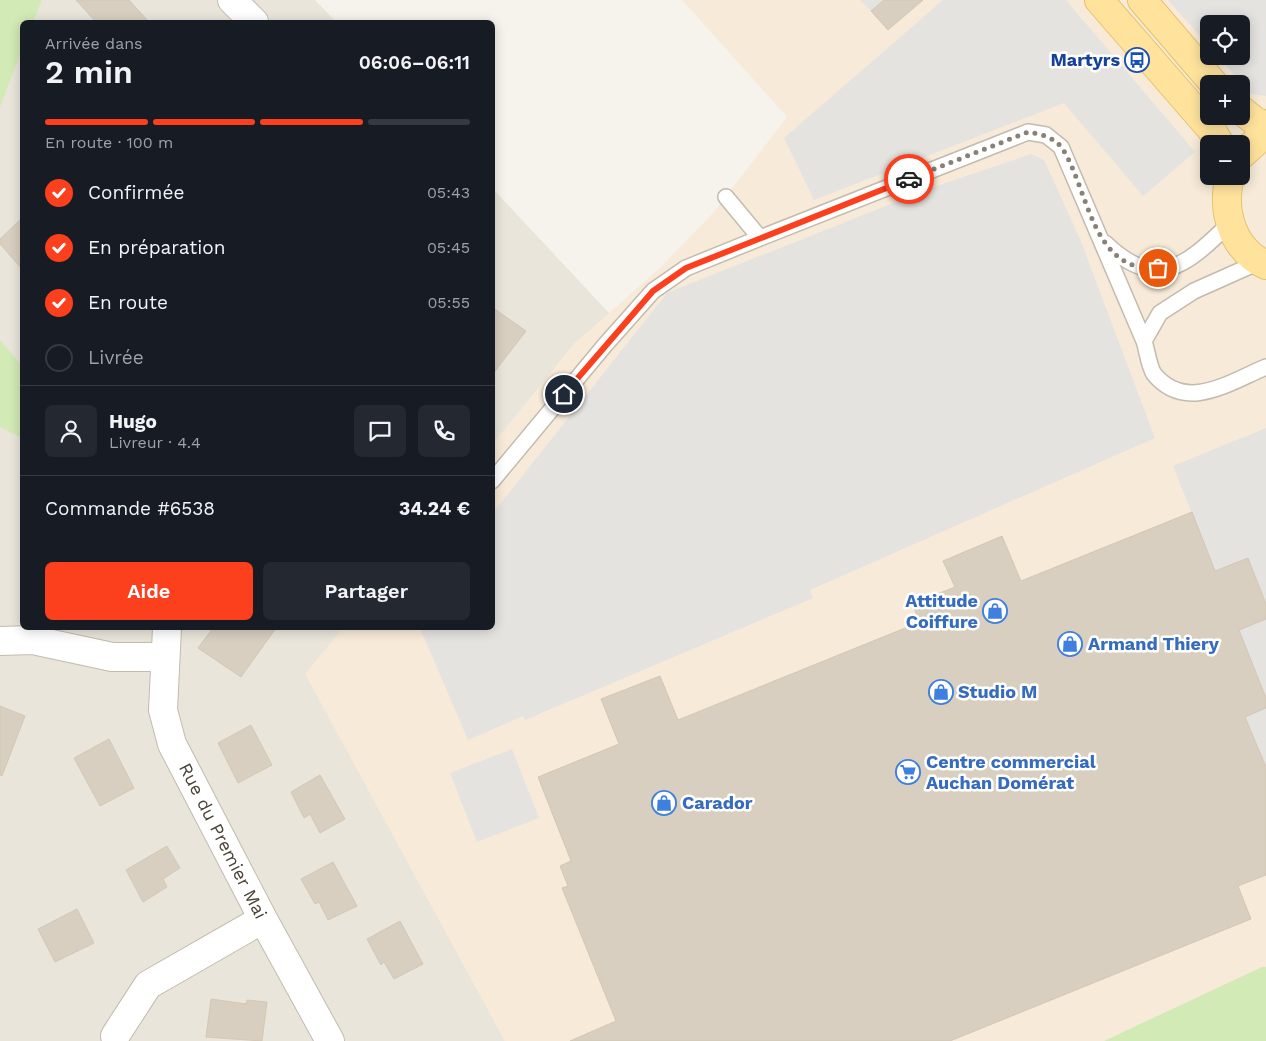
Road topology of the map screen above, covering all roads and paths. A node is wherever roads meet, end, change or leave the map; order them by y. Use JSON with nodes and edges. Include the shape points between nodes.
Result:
{"nodes":[{"id":1,"x":232,"y":0,"type":"edge"},
{"id":2,"x":1099,"y":0,"type":"edge"},
{"id":3,"x":1142,"y":0,"type":"edge"},
{"id":4,"x":252,"y":20,"type":"edge"},
{"id":5,"x":1206,"y":75,"type":"edge"},
{"id":6,"x":1250,"y":117,"type":"edge"},
{"id":7,"x":1266,"y":125,"type":"edge"},
{"id":8,"x":1215,"y":135,"type":"edge"},
{"id":9,"x":1266,"y":136,"type":"edge"},
{"id":10,"x":1250,"y":147,"type":"edge"},
{"id":11,"x":1227,"y":185,"type":"edge"},
{"id":12,"x":726,"y":196,"type":"dead end"},
{"id":13,"x":1229,"y":224,"type":"junction"},
{"id":14,"x":760,"y":238,"type":"junction"},
{"id":15,"x":1101,"y":239,"type":"junction"},
{"id":16,"x":1262,"y":264,"type":"edge"},
{"id":17,"x":1144,"y":341,"type":"junction"},
{"id":18,"x":1266,"y":367,"type":"edge"},
{"id":19,"x":495,"y":477,"type":"edge"},
{"id":20,"x":167,"y":630,"type":"edge"},
{"id":21,"x":0,"y":641,"type":"edge"},
{"id":22,"x":164,"y":657,"type":"junction"},
{"id":23,"x":263,"y":919,"type":"junction"},
{"id":24,"x":115,"y":1036,"type":"dead end"},
{"id":25,"x":330,"y":1041,"type":"edge"}],
"edges":[{"from":1,"to":4,"type":"street"},
{"from":2,"to":8,"type":"main road"},
{"from":3,"to":5,"type":"main road"},
{"from":6,"to":7,"type":"main road"},
{"from":9,"to":10,"type":"main road"},
{"from":11,"to":13,"type":"main road"},
{"from":12,"to":14,"type":"lane"},
{"from":13,"to":15,"type":"lane","via":[[1197,255],[1170,268],[1146,269],[1122,260]]},
{"from":13,"to":16,"type":"main road","via":[[1241,245]]},
{"from":14,"to":15,"type":"lane","via":[[1028,132],[1046,136],[1061,147]]},
{"from":14,"to":19,"type":"lane","via":[[686,268],[653,291]]},
{"from":15,"to":17,"type":"lane"},
{"from":16,"to":17,"type":"lane","via":[[1194,291],[1160,313]]},
{"from":17,"to":18,"type":"lane","via":[[1154,373],[1185,394],[1198,394]]},
{"from":20,"to":22,"type":"street","name":"Rue du Premier Mai"},
{"from":21,"to":22,"type":"street","via":[[33,640],[112,657]]},
{"from":22,"to":23,"type":"street","name":"Rue du Premier Mai","via":[[163,710],[172,744]]},
{"from":23,"to":24,"type":"street","via":[[148,985]]},
{"from":23,"to":25,"type":"street","name":"Rue du Premier Mai"}]}
